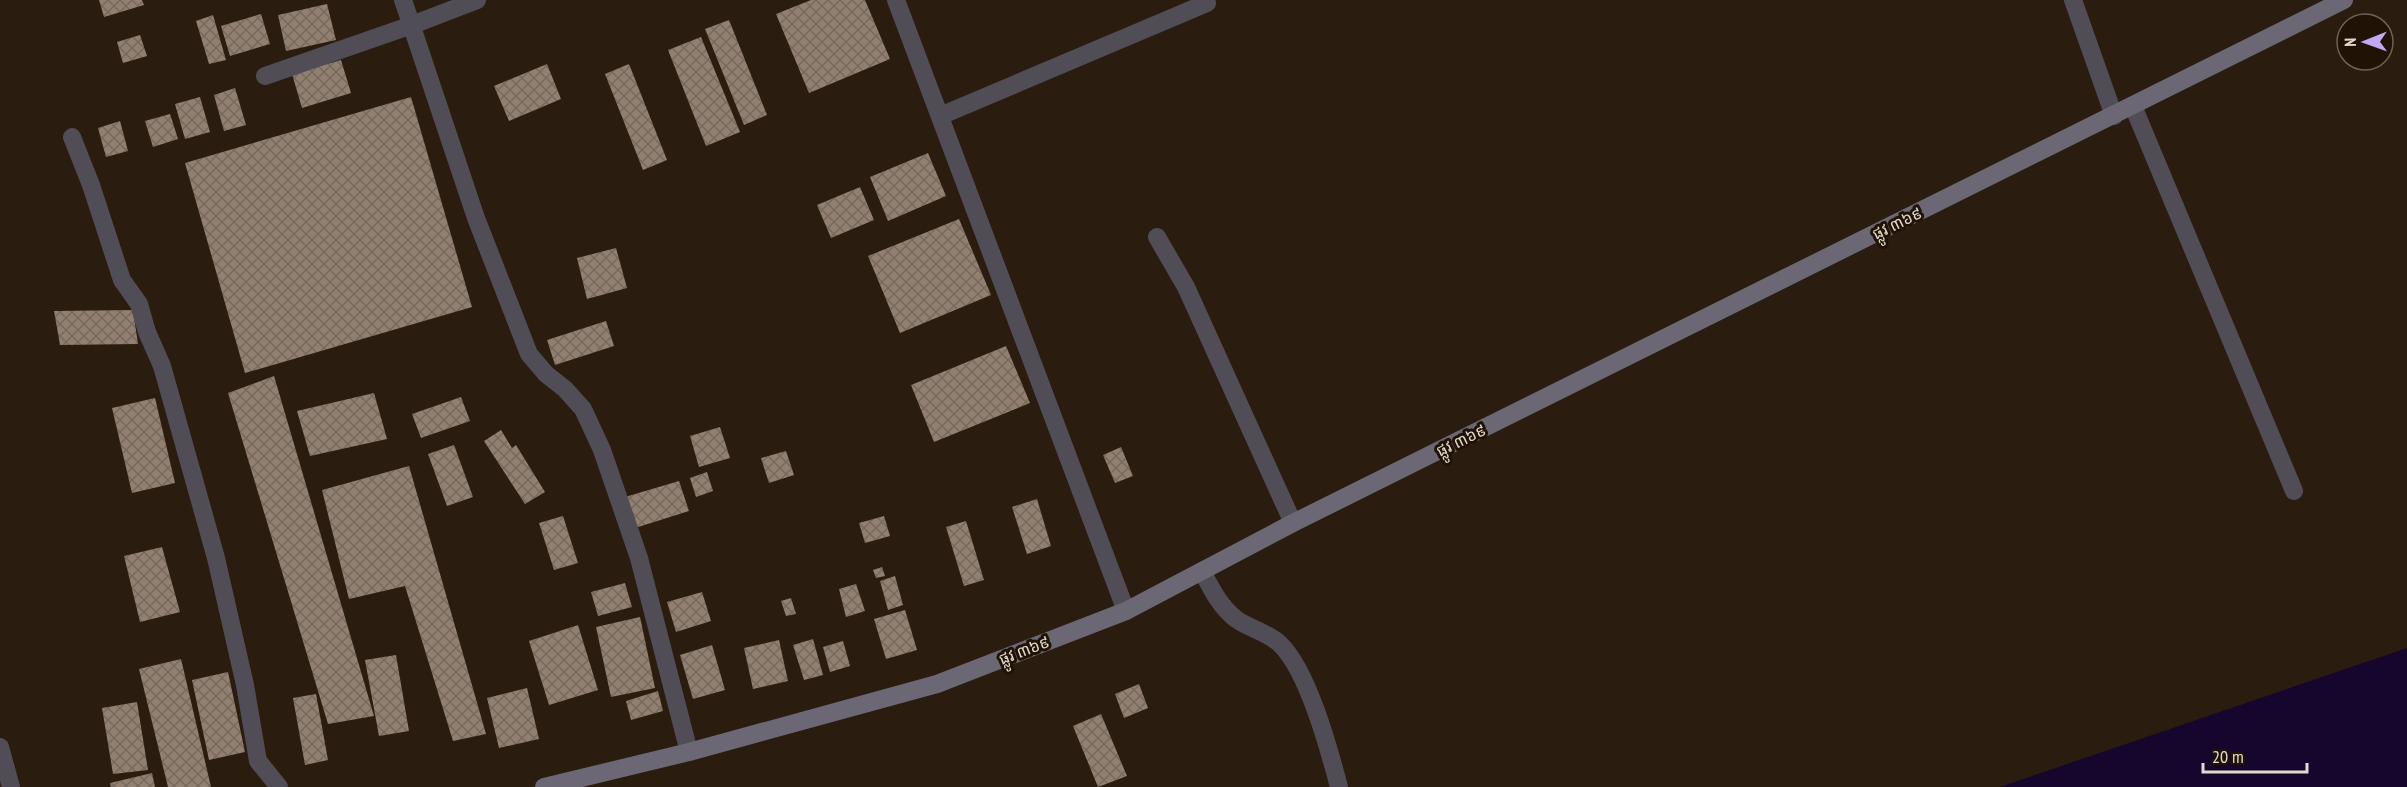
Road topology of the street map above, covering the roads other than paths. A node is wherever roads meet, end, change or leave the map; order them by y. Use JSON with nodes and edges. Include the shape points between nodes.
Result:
{"nodes":[{"id":1,"x":403,"y":0,"type":"edge"},
{"id":2,"x":477,"y":0,"type":"edge"},
{"id":3,"x":896,"y":0,"type":"edge"},
{"id":4,"x":2073,"y":0,"type":"edge"},
{"id":5,"x":2344,"y":0,"type":"edge"},
{"id":6,"x":1207,"y":3,"type":"dead end"},
{"id":7,"x":412,"y":25,"type":"junction"},
{"id":8,"x":265,"y":76,"type":"dead end"},
{"id":9,"x":2133,"y":106,"type":"junction"},
{"id":10,"x":940,"y":116,"type":"junction"},
{"id":11,"x":2114,"y":116,"type":"junction"},
{"id":12,"x":72,"y":137,"type":"dead end"},
{"id":13,"x":1157,"y":237,"type":"dead end"},
{"id":14,"x":2294,"y":491,"type":"dead end"},
{"id":15,"x":1293,"y":523,"type":"junction"},
{"id":16,"x":1202,"y":571,"type":"junction"},
{"id":17,"x":1126,"y":610,"type":"junction"},
{"id":18,"x":0,"y":747,"type":"edge"},
{"id":19,"x":689,"y":752,"type":"junction"},
{"id":20,"x":11,"y":787,"type":"edge"},
{"id":21,"x":279,"y":787,"type":"edge"},
{"id":22,"x":544,"y":787,"type":"edge"},
{"id":23,"x":1340,"y":787,"type":"edge"}],
"edges":[{"from":1,"to":7,"type":"street"},
{"from":2,"to":7,"type":"street"},
{"from":3,"to":10,"type":"street"},
{"from":4,"to":11,"type":"street"},
{"from":5,"to":9,"type":"main road","name":"ផ្លូវ ៣៦៩"},
{"from":6,"to":10,"type":"street"},
{"from":7,"to":8,"type":"street"},
{"from":7,"to":19,"type":"street","via":[[476,218],[529,354],[583,409],[602,450],[639,558]]},
{"from":9,"to":11,"type":"main road","name":"ផ្លូវ ៣៦៩"},
{"from":9,"to":14,"type":"street"},
{"from":10,"to":17,"type":"street"},
{"from":11,"to":15,"type":"main road","name":"ផ្លូវ ៣៦៩"},
{"from":12,"to":21,"type":"street","via":[[122,280],[139,304],[162,366],[216,558],[258,761]]},
{"from":13,"to":15,"type":"street","via":[[1186,287]]},
{"from":15,"to":16,"type":"main road","name":"ផ្លូវ ៣៦៩"},
{"from":16,"to":17,"type":"main road","name":"ផ្លូវ ៣៦៩"},
{"from":16,"to":23,"type":"street","via":[[1215,596],[1236,619],[1280,645],[1297,667]]},
{"from":17,"to":19,"type":"main road","name":"ផ្លូវ ៣៦៩","via":[[937,684]]},
{"from":18,"to":20,"type":"street"},
{"from":19,"to":22,"type":"main road","name":"ផ្លូវ ៣៦៩"}]}
